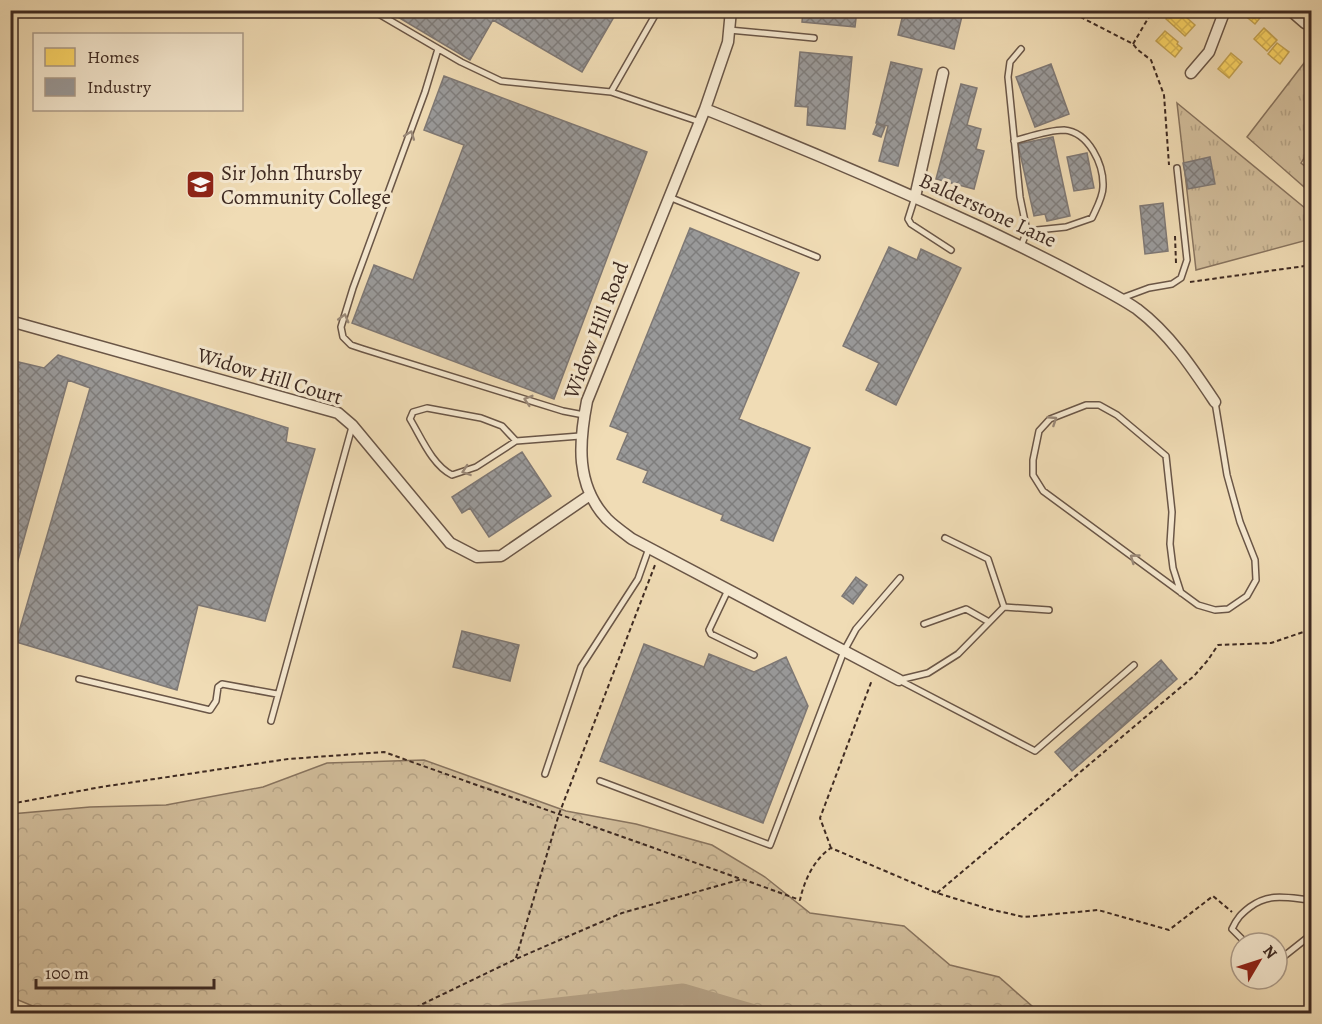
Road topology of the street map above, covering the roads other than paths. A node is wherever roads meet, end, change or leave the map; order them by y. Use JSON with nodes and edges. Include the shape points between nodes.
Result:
{"nodes":[{"id":1,"x":372,"y":10,"type":"edge"},
{"id":2,"x":658,"y":10,"type":"edge"},
{"id":3,"x":731,"y":10,"type":"edge"},
{"id":4,"x":1225,"y":10,"type":"edge"},
{"id":5,"x":1290,"y":10,"type":"edge"},
{"id":6,"x":1305,"y":23,"type":"dead end"},
{"id":7,"x":729,"y":30,"type":"junction"},
{"id":8,"x":814,"y":38,"type":"dead end"},
{"id":9,"x":438,"y":49,"type":"junction"},
{"id":10,"x":1021,"y":49,"type":"dead end"},
{"id":11,"x":944,"y":73,"type":"dead end"},
{"id":12,"x":1191,"y":73,"type":"dead end"},
{"id":13,"x":611,"y":92,"type":"junction"},
{"id":14,"x":705,"y":109,"type":"junction"},
{"id":15,"x":699,"y":122,"type":"junction"},
{"id":16,"x":1014,"y":141,"type":"junction"},
{"id":17,"x":1177,"y":168,"type":"dead end"},
{"id":18,"x":669,"y":197,"type":"junction"},
{"id":19,"x":915,"y":197,"type":"junction"},
{"id":20,"x":1027,"y":231,"type":"junction"},
{"id":21,"x":1021,"y":246,"type":"junction"},
{"id":22,"x":951,"y":250,"type":"dead end"},
{"id":23,"x":817,"y":257,"type":"dead end"},
{"id":24,"x":1120,"y":298,"type":"junction"},
{"id":25,"x":10,"y":321,"type":"edge"},
{"id":26,"x":1215,"y":402,"type":"joint"},
{"id":27,"x":584,"y":416,"type":"junction"},
{"id":28,"x":352,"y":425,"type":"junction"},
{"id":29,"x":580,"y":436,"type":"junction"},
{"id":30,"x":516,"y":441,"type":"junction"},
{"id":31,"x":590,"y":495,"type":"junction"},
{"id":32,"x":945,"y":538,"type":"dead end"},
{"id":33,"x":654,"y":551,"type":"junction"},
{"id":34,"x":900,"y":578,"type":"dead end"},
{"id":35,"x":728,"y":590,"type":"junction"},
{"id":36,"x":1181,"y":593,"type":"junction"},
{"id":37,"x":1004,"y":607,"type":"junction"},
{"id":38,"x":1049,"y":610,"type":"dead end"},
{"id":39,"x":989,"y":622,"type":"junction"},
{"id":40,"x":924,"y":624,"type":"dead end"},
{"id":41,"x":844,"y":651,"type":"junction"},
{"id":42,"x":754,"y":654,"type":"dead end"},
{"id":43,"x":1134,"y":665,"type":"dead end"},
{"id":44,"x":79,"y":679,"type":"dead end"},
{"id":45,"x":899,"y":680,"type":"junction"},
{"id":46,"x":277,"y":694,"type":"junction"},
{"id":47,"x":271,"y":721,"type":"dead end"},
{"id":48,"x":545,"y":774,"type":"dead end"},
{"id":49,"x":600,"y":781,"type":"dead end"},
{"id":50,"x":1311,"y":900,"type":"edge"},
{"id":51,"x":1234,"y":931,"type":"edge"},
{"id":52,"x":1311,"y":934,"type":"edge"},
{"id":53,"x":1289,"y":951,"type":"edge"}],
"edges":[{"from":1,"to":9,"type":"lane"},
{"from":2,"to":13,"type":"lane"},
{"from":3,"to":7,"type":"street","name":"Widow Hill Road"},
{"from":4,"to":12,"type":"street","via":[[1209,52]]},
{"from":5,"to":6,"type":"street"},
{"from":7,"to":8,"type":"lane"},
{"from":7,"to":14,"type":"street","name":"Widow Hill Road"},
{"from":9,"to":13,"type":"lane","via":[[501,81]]},
{"from":27,"to":9,"type":"lane","one_way":true,"via":[[374,353],[343,338],[341,327],[353,288]]},
{"from":10,"to":16,"type":"lane","via":[[1010,62],[1008,77]]},
{"from":11,"to":19,"type":"street"},
{"from":13,"to":15,"type":"lane"},
{"from":14,"to":15,"type":"street","name":"Widow Hill Road"},
{"from":14,"to":19,"type":"street","name":"Balderstone Lane"},
{"from":15,"to":18,"type":"street","name":"Widow Hill Road"},
{"from":16,"to":20,"type":"lane"},
{"from":16,"to":20,"type":"lane","via":[[1056,131],[1075,133],[1088,142],[1097,158],[1103,187],[1092,218],[1066,227]]},
{"from":17,"to":24,"type":"lane","via":[[1186,260],[1181,278]]},
{"from":18,"to":23,"type":"lane"},
{"from":18,"to":27,"type":"street","name":"Widow Hill Road"},
{"from":19,"to":21,"type":"street","name":"Balderstone Lane"},
{"from":19,"to":22,"type":"lane","via":[[908,219],[911,224]]},
{"from":20,"to":21,"type":"lane"},
{"from":21,"to":24,"type":"street","name":"Balderstone Lane"},
{"from":24,"to":26,"type":"street","name":"Balderstone Lane","via":[[1157,327],[1190,363]]},
{"from":25,"to":28,"type":"street","name":"Widow Hill Court","via":[[338,413]]},
{"from":26,"to":36,"type":"lane","via":[[1227,475],[1255,560],[1257,580],[1247,596],[1228,609],[1198,605]]},
{"from":27,"to":29,"type":"street","name":"Widow Hill Road"},
{"from":28,"to":31,"type":"street","name":"Widow Hill Court","via":[[450,543],[477,556],[501,556]]},
{"from":28,"to":46,"type":"lane"},
{"from":29,"to":30,"type":"lane"},
{"from":29,"to":31,"type":"street","name":"Widow Hill Road","via":[[582,467]]},
{"from":30,"to":30,"type":"lane","one_way":true,"via":[[476,467],[452,475],[435,460],[410,419],[414,412],[426,408],[459,412],[502,426]]},
{"from":31,"to":33,"type":"street","name":"Widow Hill Road","via":[[607,519]]},
{"from":32,"to":37,"type":"lane","via":[[988,559]]},
{"from":33,"to":35,"type":"street","name":"Widow Hill Road"},
{"from":33,"to":48,"type":"lane","via":[[581,667]]},
{"from":34,"to":41,"type":"lane","via":[[856,629]]},
{"from":35,"to":41,"type":"street","name":"Widow Hill Road"},
{"from":35,"to":42,"type":"lane","via":[[709,630]]},
{"from":36,"to":36,"type":"lane","one_way":true,"via":[[1043,491],[1033,475],[1033,460],[1039,431],[1050,419],[1086,405],[1099,405],[1166,456],[1172,512],[1170,544]]},
{"from":37,"to":38,"type":"lane"},
{"from":37,"to":39,"type":"lane"},
{"from":39,"to":40,"type":"lane","via":[[966,609]]},
{"from":39,"to":45,"type":"lane","via":[[958,654],[928,673]]},
{"from":41,"to":45,"type":"street","name":"Widow Hill Road"},
{"from":41,"to":49,"type":"lane","via":[[771,845]]},
{"from":43,"to":45,"type":"lane","via":[[1035,751]]},
{"from":44,"to":46,"type":"lane","via":[[210,710],[222,684]]},
{"from":46,"to":47,"type":"lane"},
{"from":50,"to":51,"type":"lane","via":[[1272,896],[1261,899],[1237,916]]},
{"from":52,"to":53,"type":"lane"}]}
